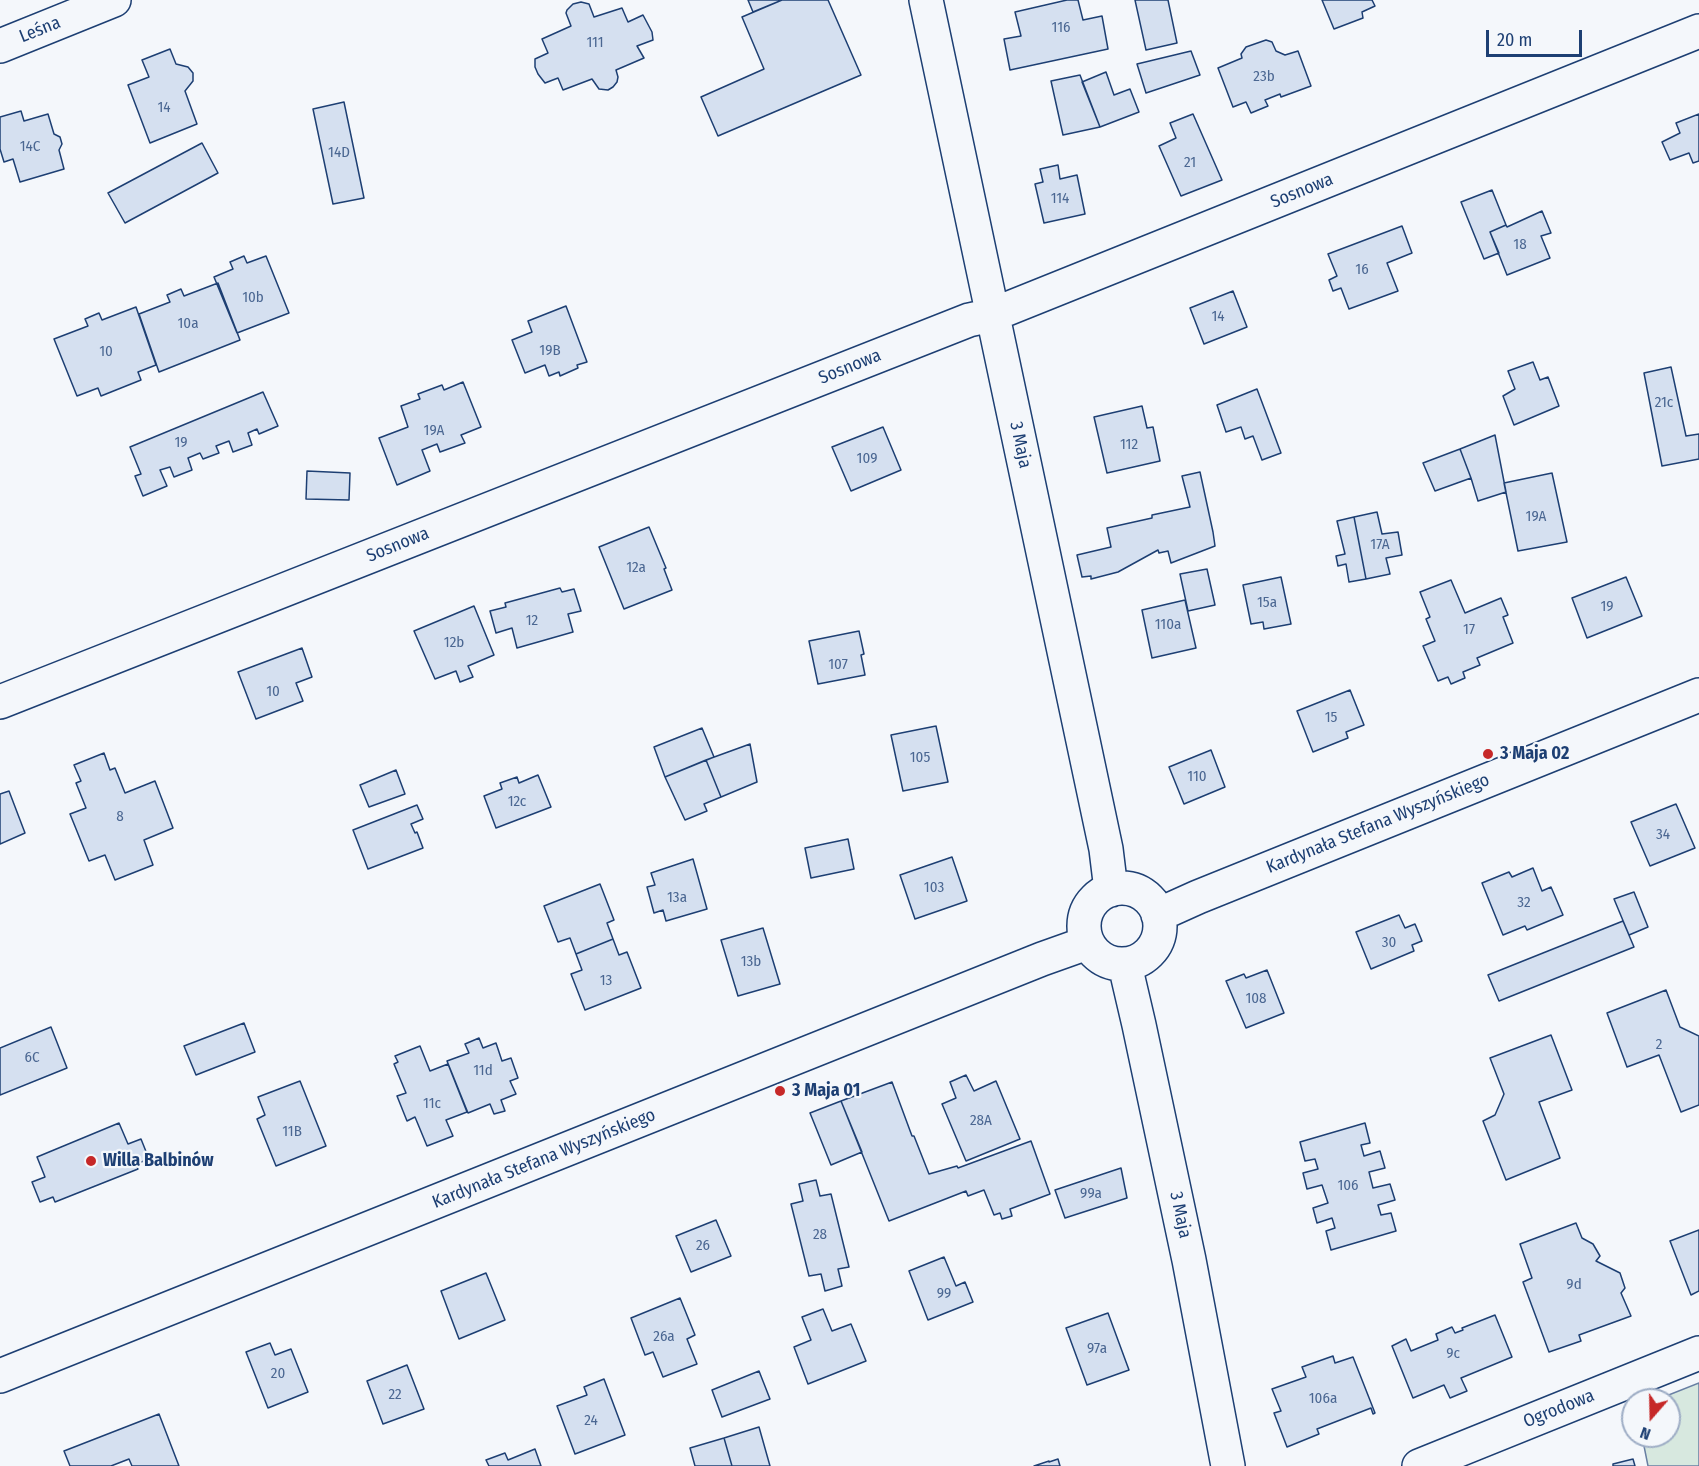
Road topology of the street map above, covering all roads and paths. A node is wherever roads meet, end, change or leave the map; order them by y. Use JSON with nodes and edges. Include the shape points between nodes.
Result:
{"nodes":[{"id":1,"x":114,"y":0,"type":"edge"},
{"id":2,"x":926,"y":0,"type":"edge"},
{"id":3,"x":1699,"y":31,"type":"edge"},
{"id":4,"x":0,"y":46,"type":"edge"},
{"id":5,"x":992,"y":315,"type":"junction"},
{"id":6,"x":1699,"y":695,"type":"edge"},
{"id":7,"x":0,"y":702,"type":"edge"},
{"id":8,"x":1111,"y":891,"type":"junction"},
{"id":9,"x":1158,"y":915,"type":"junction"},
{"id":10,"x":1088,"y":943,"type":"junction"},
{"id":11,"x":1125,"y":965,"type":"junction"},
{"id":12,"x":1699,"y":1353,"type":"edge"},
{"id":13,"x":0,"y":1376,"type":"edge"},
{"id":14,"x":1228,"y":1466,"type":"edge"},
{"id":15,"x":1419,"y":1466,"type":"edge"}],
"edges":[{"from":1,"to":4,"type":"street","name":"Leśna"},
{"from":2,"to":5,"type":"street","name":"3 Maja"},
{"from":3,"to":5,"type":"street","name":"Sosnowa"},
{"from":5,"to":7,"type":"street","name":"Sosnowa","via":[[969,320]]},
{"from":5,"to":8,"type":"street","name":"3 Maja","via":[[1106,849]]},
{"from":6,"to":9,"type":"street","name":"Kardynała Stefana Wyszyńskiego"},
{"from":8,"to":9,"type":"street","via":[[1134,890],[1153,904]]},
{"from":8,"to":10,"type":"street","via":[[1100,896],[1086,915]]},
{"from":9,"to":11,"type":"street","via":[[1160,932],[1153,949]]},
{"from":10,"to":11,"type":"street","via":[[1100,957]]},
{"from":10,"to":13,"type":"street","name":"Kardynała Stefana Wyszyńskiego"},
{"from":11,"to":14,"type":"street","name":"3 Maja","via":[[1189,1260]]},
{"from":12,"to":15,"type":"street","name":"Ogrodowa"}]}
